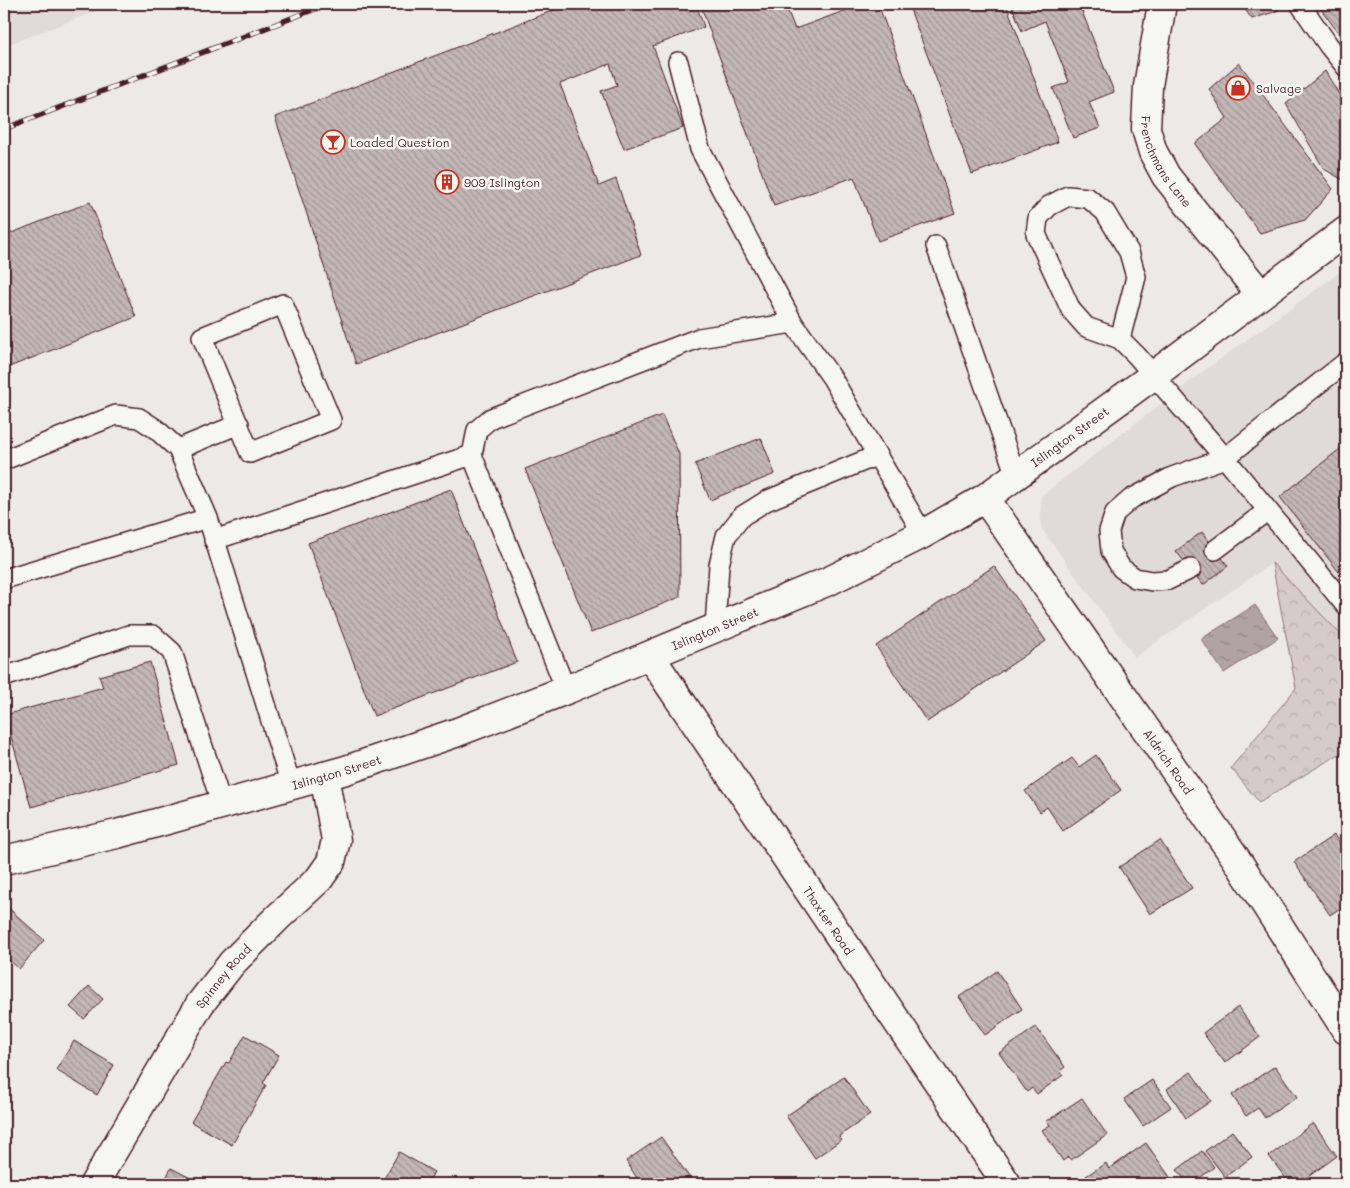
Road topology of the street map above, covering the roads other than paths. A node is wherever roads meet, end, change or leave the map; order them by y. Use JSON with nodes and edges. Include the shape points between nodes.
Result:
{"nodes":[{"id":1,"x":1162,"y":4,"type":"edge"},
{"id":2,"x":1300,"y":4,"type":"edge"},
{"id":3,"x":678,"y":62,"type":"dead end"},
{"id":4,"x":1346,"y":67,"type":"edge"},
{"id":5,"x":1346,"y":231,"type":"edge"},
{"id":6,"x":936,"y":246,"type":"dead end"},
{"id":7,"x":1260,"y":294,"type":"junction"},
{"id":8,"x":792,"y":323,"type":"junction"},
{"id":9,"x":1120,"y":339,"type":"junction"},
{"id":10,"x":1346,"y":362,"type":"edge"},
{"id":11,"x":1154,"y":375,"type":"junction"},
{"id":12,"x":238,"y":424,"type":"junction"},
{"id":13,"x":178,"y":449,"type":"junction"},
{"id":14,"x":472,"y":455,"type":"junction"},
{"id":15,"x":878,"y":455,"type":"junction"},
{"id":16,"x":1225,"y":458,"type":"junction"},
{"id":17,"x":4,"y":460,"type":"edge"},
{"id":18,"x":1016,"y":476,"type":"junction"},
{"id":19,"x":985,"y":498,"type":"junction"},
{"id":20,"x":1267,"y":511,"type":"junction"},
{"id":21,"x":208,"y":518,"type":"junction"},
{"id":22,"x":923,"y":534,"type":"junction"},
{"id":23,"x":214,"y":540,"type":"junction"},
{"id":24,"x":1216,"y":550,"type":"dead end"},
{"id":25,"x":1191,"y":569,"type":"dead end"},
{"id":26,"x":4,"y":579,"type":"edge"},
{"id":27,"x":1346,"y":606,"type":"edge"},
{"id":28,"x":716,"y":628,"type":"junction"},
{"id":29,"x":650,"y":656,"type":"junction"},
{"id":30,"x":4,"y":677,"type":"edge"},
{"id":31,"x":566,"y":690,"type":"junction"},
{"id":32,"x":324,"y":776,"type":"junction"},
{"id":33,"x":291,"y":785,"type":"junction"},
{"id":34,"x":222,"y":805,"type":"junction"},
{"id":35,"x":4,"y":860,"type":"edge"},
{"id":36,"x":1346,"y":1030,"type":"edge"},
{"id":37,"x":94,"y":1184,"type":"edge"},
{"id":38,"x":1007,"y":1184,"type":"edge"}],
"edges":[{"from":1,"to":7,"type":"street","name":"Frenchmans Lane","via":[[1148,86],[1146,129],[1152,152],[1166,176]]},
{"from":2,"to":4,"type":"lane"},
{"from":3,"to":8,"type":"lane","via":[[700,149]]},
{"from":5,"to":7,"type":"street","name":"Islington Street"},
{"from":6,"to":18,"type":"lane"},
{"from":7,"to":11,"type":"street","name":"Islington Street"},
{"from":8,"to":14,"type":"lane","via":[[699,338],[491,418],[476,430]]},
{"from":8,"to":15,"type":"lane","via":[[832,378]]},
{"from":9,"to":9,"type":"lane","via":[[1136,277],[1128,252],[1105,212],[1088,198],[1068,196],[1048,206],[1038,218],[1036,234],[1071,310],[1086,327]]},
{"from":9,"to":11,"type":"lane"},
{"from":10,"to":16,"type":"lane"},
{"from":11,"to":16,"type":"lane"},
{"from":11,"to":18,"type":"street","name":"Islington Street"},
{"from":12,"to":12,"type":"lane","via":[[250,453],[331,420],[284,304],[202,337]]},
{"from":12,"to":13,"type":"lane"},
{"from":13,"to":17,"type":"lane","via":[[139,418],[116,415]]},
{"from":13,"to":21,"type":"lane"},
{"from":14,"to":23,"type":"lane"},
{"from":14,"to":31,"type":"lane"},
{"from":15,"to":22,"type":"lane"},
{"from":15,"to":28,"type":"lane","via":[[766,501],[742,516],[726,536],[719,565]]},
{"from":16,"to":20,"type":"lane"},
{"from":16,"to":25,"type":"lane","via":[[1172,477],[1130,499],[1115,512],[1109,531],[1111,551],[1122,568],[1135,578],[1168,580]]},
{"from":18,"to":19,"type":"street","name":"Islington Street"},
{"from":19,"to":22,"type":"street","name":"Islington Street"},
{"from":19,"to":36,"type":"street","name":"Aldrich Road","via":[[1235,857]]},
{"from":20,"to":24,"type":"lane"},
{"from":20,"to":27,"type":"lane"},
{"from":21,"to":23,"type":"lane"},
{"from":21,"to":26,"type":"lane"},
{"from":22,"to":28,"type":"street","name":"Islington Street","via":[[831,580]]},
{"from":23,"to":33,"type":"lane"},
{"from":28,"to":29,"type":"street","name":"Islington Street"},
{"from":29,"to":31,"type":"street","name":"Islington Street"},
{"from":29,"to":38,"type":"street","name":"Thaxter Road"},
{"from":30,"to":34,"type":"lane","via":[[129,635],[153,635],[172,652]]},
{"from":31,"to":32,"type":"street","name":"Islington Street","via":[[455,733]]},
{"from":32,"to":33,"type":"street","name":"Islington Street"},
{"from":32,"to":37,"type":"street","name":"Spinney Road","via":[[336,840],[332,862],[319,879],[232,964],[200,1004]]},
{"from":33,"to":34,"type":"street","name":"Islington Street"},
{"from":34,"to":35,"type":"street","name":"Islington Street"}]}
